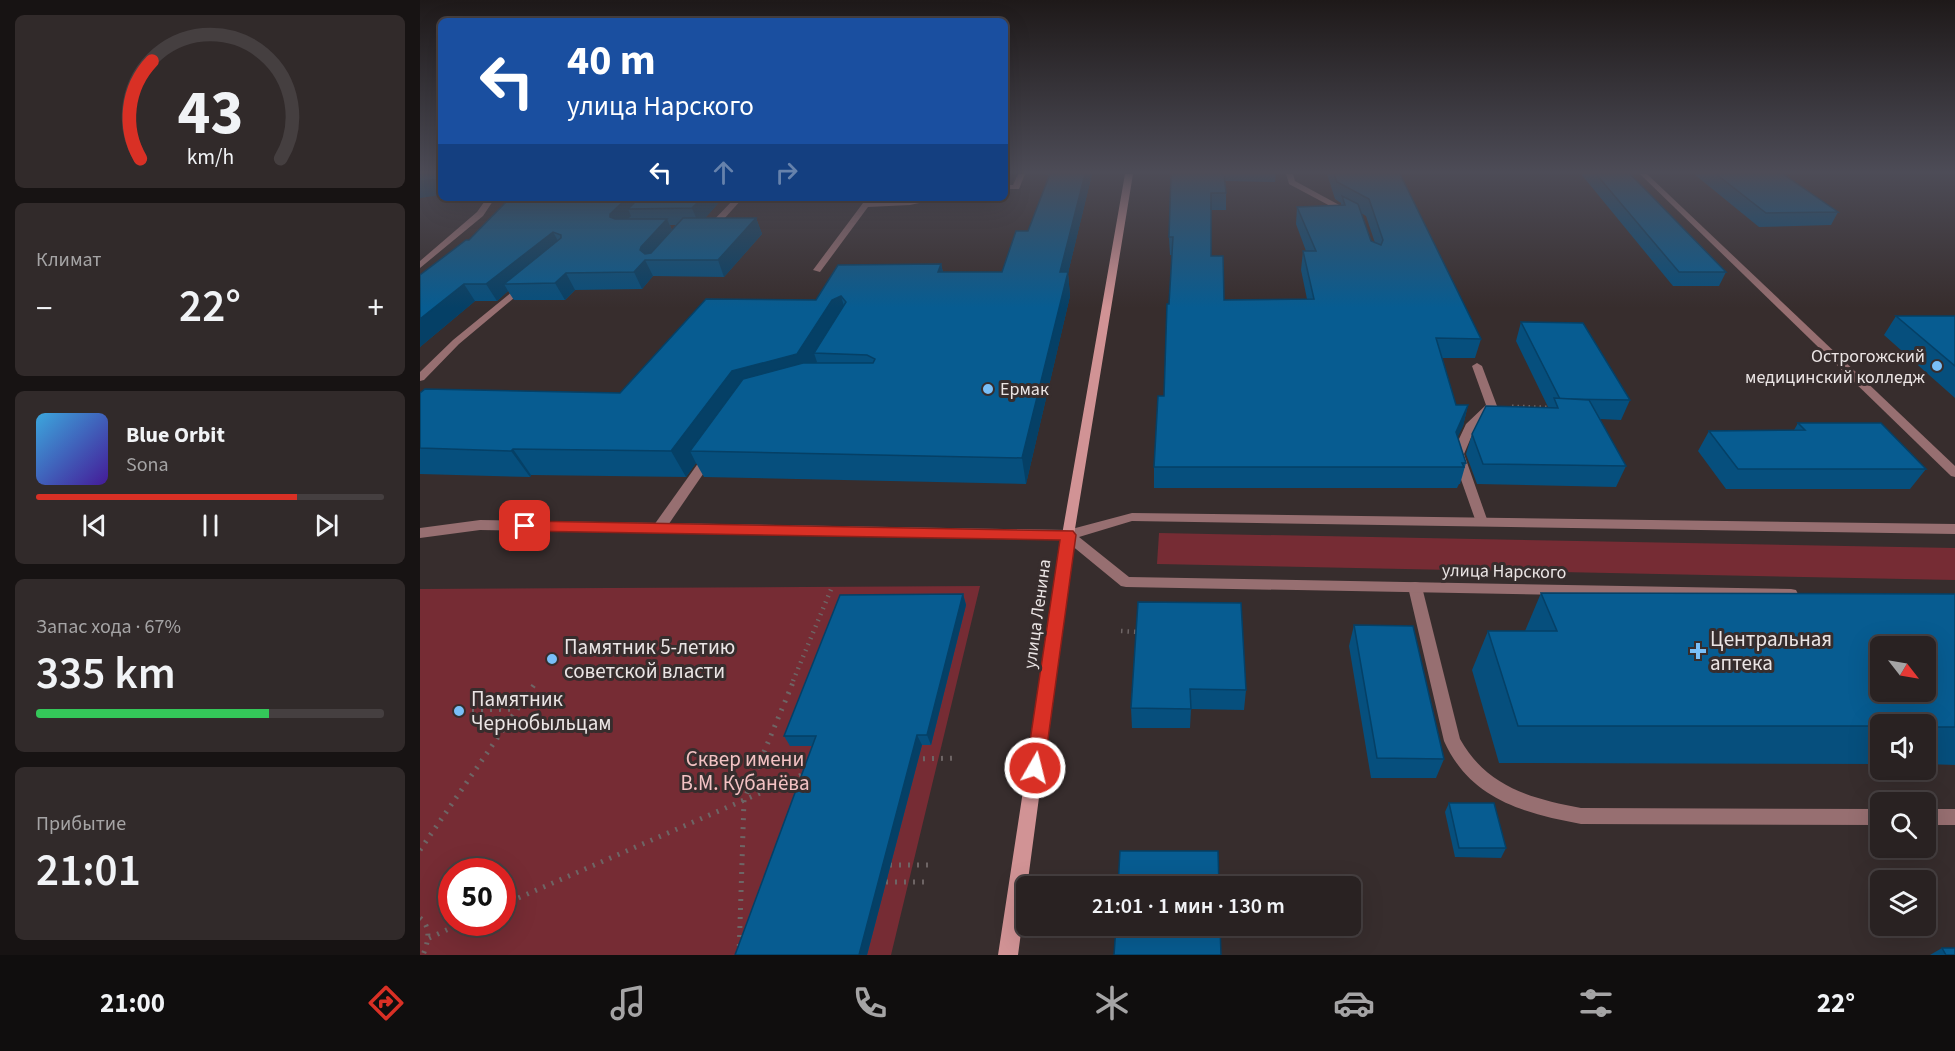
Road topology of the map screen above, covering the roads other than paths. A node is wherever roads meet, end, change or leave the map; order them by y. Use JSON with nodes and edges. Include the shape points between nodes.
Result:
{"nodes":[{"id":1,"x":475,"y":219,"type":"edge"},
{"id":2,"x":721,"y":219,"type":"edge"},
{"id":3,"x":856,"y":219,"type":"edge"},
{"id":4,"x":1121,"y":219,"type":"edge"},
{"id":5,"x":1690,"y":219,"type":"edge"},
{"id":6,"x":704,"y":229,"type":"edge"},
{"id":7,"x":420,"y":265,"type":"edge"},
{"id":8,"x":817,"y":270,"type":"dead end"},
{"id":9,"x":537,"y":275,"type":"edge"},
{"id":10,"x":1476,"y":366,"type":"dead end"},
{"id":11,"x":420,"y":378,"type":"edge"},
{"id":12,"x":717,"y":446,"type":"edge"},
{"id":13,"x":1955,"y":473,"type":"edge"},
{"id":14,"x":1482,"y":522,"type":"junction"},
{"id":15,"x":659,"y":528,"type":"junction"},
{"id":16,"x":1955,"y":530,"type":"edge"},
{"id":17,"x":420,"y":533,"type":"edge"},
{"id":18,"x":1068,"y":535,"type":"junction"},
{"id":19,"x":1415,"y":587,"type":"junction"},
{"id":20,"x":1802,"y":594,"type":"edge"},
{"id":21,"x":1870,"y":817,"type":"edge"},
{"id":22,"x":1936,"y":817,"type":"edge"},
{"id":23,"x":1955,"y":817,"type":"edge"},
{"id":24,"x":1008,"y":955,"type":"edge"}],
"edges":[{"from":1,"to":7,"type":"street"},
{"from":2,"to":6,"type":"street","via":[[713,228]]},
{"from":3,"to":8,"type":"street"},
{"from":4,"to":18,"type":"main road","name":"улица Ленина"},
{"from":5,"to":13,"type":"street"},
{"from":9,"to":11,"type":"street","via":[[456,342]]},
{"from":10,"to":14,"type":"street","via":[[1492,406],[1470,426],[1458,454]]},
{"from":12,"to":15,"type":"street"},
{"from":14,"to":16,"type":"street"},
{"from":14,"to":18,"type":"street","via":[[1132,517]]},
{"from":15,"to":17,"type":"street","via":[[480,525]]},
{"from":15,"to":18,"type":"street"},
{"from":18,"to":19,"type":"street","name":"улица Нарского","via":[[1126,582]]},
{"from":18,"to":24,"type":"main road","name":"улица Ленина"},
{"from":19,"to":20,"type":"street","name":"улица Нарского"},
{"from":19,"to":21,"type":"street","via":[[1452,741],[1472,773],[1506,795],[1543,810],[1581,816]]},
{"from":22,"to":23,"type":"street"}]}
